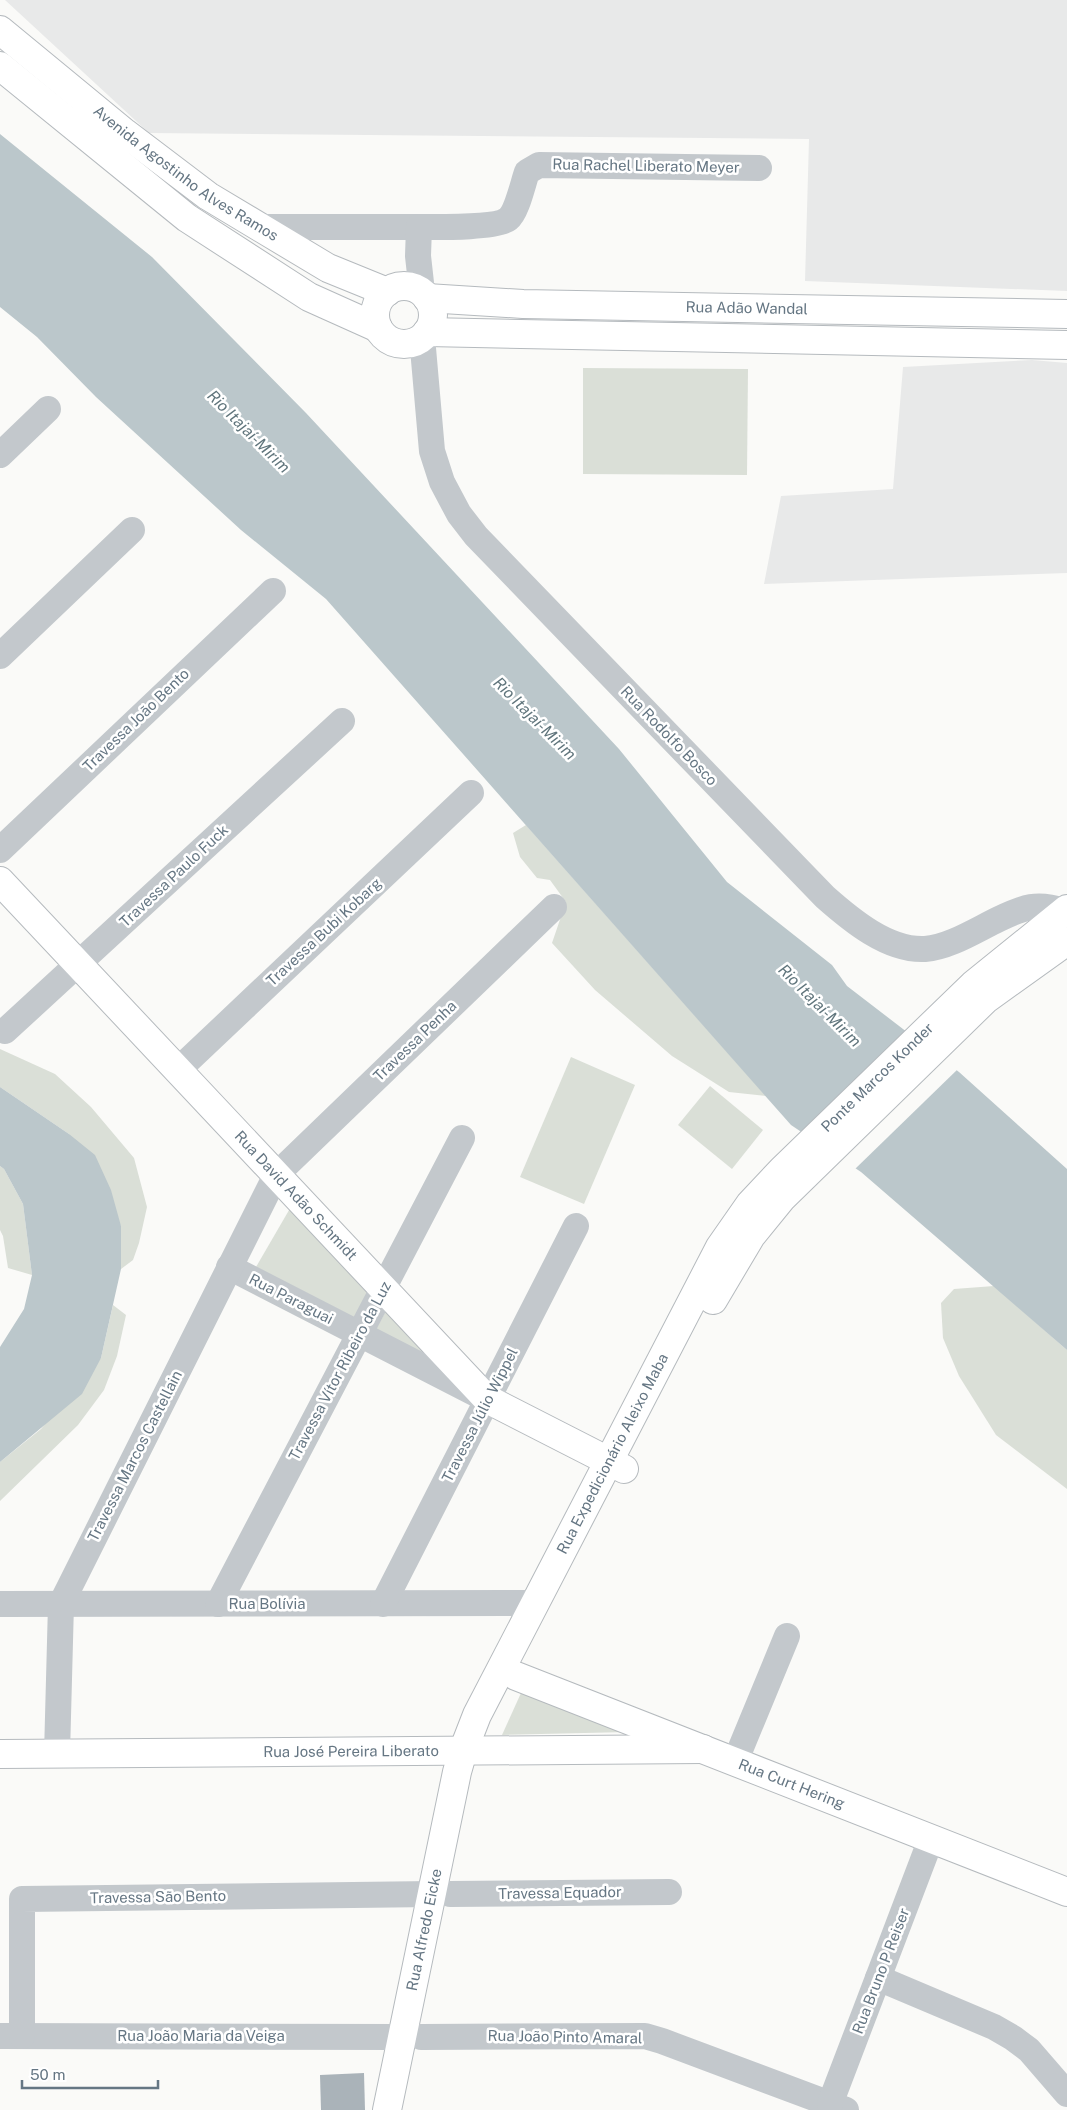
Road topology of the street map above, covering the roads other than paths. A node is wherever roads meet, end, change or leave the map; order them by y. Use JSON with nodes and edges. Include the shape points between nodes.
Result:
{"nodes":[{"id":1,"x":0,"y":30,"type":"edge"},
{"id":2,"x":0,"y":66,"type":"edge"},
{"id":3,"x":759,"y":168,"type":"dead end"},
{"id":4,"x":258,"y":227,"type":"junction"},
{"id":5,"x":419,"y":227,"type":"junction"},
{"id":6,"x":387,"y":292,"type":"junction"},
{"id":7,"x":424,"y":295,"type":"junction"},
{"id":8,"x":1067,"y":314,"type":"edge"},
{"id":9,"x":378,"y":328,"type":"junction"},
{"id":10,"x":425,"y":335,"type":"junction"},
{"id":11,"x":1067,"y":345,"type":"edge"},
{"id":12,"x":48,"y":410,"type":"dead end"},
{"id":13,"x":0,"y":455,"type":"edge"},
{"id":14,"x":132,"y":530,"type":"dead end"},
{"id":15,"x":273,"y":591,"type":"dead end"},
{"id":16,"x":0,"y":656,"type":"edge"},
{"id":17,"x":342,"y":721,"type":"dead end"},
{"id":18,"x":471,"y":794,"type":"dead end"},
{"id":19,"x":0,"y":850,"type":"edge"},
{"id":20,"x":0,"y":881,"type":"edge"},
{"id":21,"x":554,"y":907,"type":"dead end"},
{"id":22,"x":1066,"y":910,"type":"edge"},
{"id":23,"x":1067,"y":941,"type":"edge"},
{"id":24,"x":78,"y":964,"type":"junction"},
{"id":25,"x":980,"y":992,"type":"junction"},
{"id":26,"x":6,"y":1031,"type":"dead end"},
{"id":27,"x":178,"y":1070,"type":"junction"},
{"id":28,"x":462,"y":1138,"type":"dead end"},
{"id":29,"x":276,"y":1175,"type":"junction"},
{"id":30,"x":788,"y":1177,"type":"joint"},
{"id":31,"x":576,"y":1226,"type":"dead end"},
{"id":32,"x":229,"y":1267,"type":"junction"},
{"id":33,"x":384,"y":1288,"type":"junction"},
{"id":34,"x":359,"y":1334,"type":"junction"},
{"id":35,"x":487,"y":1399,"type":"junction"},
{"id":36,"x":616,"y":1465,"type":"junction"},
{"id":37,"x":535,"y":1603,"type":"junction"},
{"id":38,"x":0,"y":1604,"type":"edge"},
{"id":39,"x":61,"y":1604,"type":"junction"},
{"id":40,"x":218,"y":1604,"type":"junction"},
{"id":41,"x":383,"y":1604,"type":"junction"},
{"id":42,"x":787,"y":1636,"type":"dead end"},
{"id":43,"x":516,"y":1676,"type":"junction"},
{"id":44,"x":703,"y":1749,"type":"junction"},
{"id":45,"x":472,"y":1751,"type":"junction"},
{"id":46,"x":0,"y":1754,"type":"edge"},
{"id":47,"x":57,"y":1754,"type":"junction"},
{"id":48,"x":735,"y":1762,"type":"junction"},
{"id":49,"x":931,"y":1839,"type":"junction"},
{"id":50,"x":669,"y":1892,"type":"dead end"},
{"id":51,"x":1067,"y":1892,"type":"edge"},
{"id":52,"x":441,"y":1894,"type":"junction"},
{"id":53,"x":878,"y":1978,"type":"junction"},
{"id":54,"x":11,"y":2036,"type":"edge"},
{"id":55,"x":411,"y":2037,"type":"junction"},
{"id":56,"x":1067,"y":2094,"type":"edge"},
{"id":57,"x":838,"y":2107,"type":"edge"},
{"id":58,"x":387,"y":2110,"type":"edge"},
{"id":59,"x":405,"y":2110,"type":"edge"}],
"edges":[{"from":1,"to":4,"type":"main road","name":"Avenida Agostinho Alves Ramos","via":[[125,133],[208,196]]},
{"from":2,"to":9,"type":"main road","name":"Avenida Agostinho Alves Ramos","via":[[187,218],[309,296]]},
{"from":3,"to":5,"type":"street","name":"Rua Rachel Liberato Meyer","via":[[539,165],[527,172],[508,219],[494,224]]},
{"from":4,"to":5,"type":"street","name":"Rua Rachel Liberato Meyer"},
{"from":4,"to":6,"type":"main road","name":"Avenida Agostinho Alves Ramos","via":[[328,268]]},
{"from":5,"to":7,"type":"street","via":[[418,256]]},
{"from":6,"to":7,"type":"main road","via":[[401,286],[415,288]]},
{"from":6,"to":9,"type":"main road","via":[[378,304]]},
{"from":7,"to":8,"type":"main road","name":"Rua Adão Wandal","via":[[523,304]]},
{"from":7,"to":10,"type":"main road","via":[[433,311],[431,325]]},
{"from":9,"to":10,"type":"main road","via":[[388,339],[402,344],[409,344]]},
{"from":10,"to":11,"type":"main road","name":"Rua Adão Wandal"},
{"from":10,"to":22,"type":"street","name":"Rua Rodolfo Bosco","via":[[432,451],[442,482],[459,514],[524,586],[845,915],[902,947],[925,949],[950,942],[1022,908],[1047,905]]},
{"from":12,"to":13,"type":"street"},
{"from":14,"to":16,"type":"street"},
{"from":15,"to":19,"type":"street","name":"Travessa João Bento"},
{"from":17,"to":24,"type":"street","name":"Travessa Paulo Fuck"},
{"from":18,"to":27,"type":"street","name":"Travessa Bubi Kobarg"},
{"from":20,"to":24,"type":"main road","name":"Rua David Adão Schmidt"},
{"from":21,"to":29,"type":"street","name":"Travessa Penha"},
{"from":22,"to":25,"type":"main road"},
{"from":23,"to":25,"type":"main road"},
{"from":24,"to":26,"type":"street","name":"Travessa Paulo Fuck"},
{"from":24,"to":27,"type":"main road","name":"Rua David Adão Schmidt"},
{"from":25,"to":30,"type":"main road","name":"Ponte Marcos Konder"},
{"from":27,"to":29,"type":"main road","name":"Rua David Adão Schmidt"},
{"from":28,"to":33,"type":"street","name":"Travessa Vítor Ribeiro da Luz"},
{"from":29,"to":32,"type":"street","name":"Travessa Marcos Castellain"},
{"from":29,"to":33,"type":"main road","name":"Rua David Adão Schmidt"},
{"from":30,"to":36,"type":"main road","name":"Rua Expedicionário Aleixo Maba","via":[[724,1279]]},
{"from":31,"to":35,"type":"street","name":"Travessa Júlio Wippel"},
{"from":32,"to":34,"type":"street","name":"Rua Paraguai"},
{"from":32,"to":39,"type":"street","name":"Travessa Marcos Castellain"},
{"from":33,"to":34,"type":"street","name":"Travessa Vítor Ribeiro da Luz"},
{"from":33,"to":35,"type":"main road","name":"Rua David Adão Schmidt"},
{"from":34,"to":35,"type":"street","name":"Rua Paraguai"},
{"from":34,"to":40,"type":"street","name":"Travessa Vítor Ribeiro da Luz"},
{"from":35,"to":36,"type":"main road","name":"Rua David Adão Schmidt"},
{"from":35,"to":41,"type":"street","name":"Travessa Júlio Wippel"},
{"from":36,"to":37,"type":"main road","name":"Rua Expedicionário Aleixo Maba"},
{"from":36,"to":43,"type":"main road","name":"Rua Expedicionário Aleixo Maba"},
{"from":37,"to":41,"type":"street","name":"Rua Bolívia"},
{"from":37,"to":45,"type":"main road","name":"Rua Expedicionário Aleixo Maba","via":[[477,1715]]},
{"from":38,"to":39,"type":"street","name":"Rua Bolívia"},
{"from":39,"to":40,"type":"street","name":"Rua Bolívia"},
{"from":39,"to":47,"type":"street","name":"Travessa Marcos Castellain"},
{"from":40,"to":41,"type":"street","name":"Rua Bolívia"},
{"from":42,"to":48,"type":"street"},
{"from":43,"to":44,"type":"main road","name":"Rua Curt Hering"},
{"from":43,"to":45,"type":"main road","name":"Rua Expedicionário Aleixo Maba"},
{"from":44,"to":45,"type":"main road","name":"Rua José Pereira Liberato"},
{"from":44,"to":48,"type":"main road","name":"Rua Curt Hering"},
{"from":45,"to":47,"type":"main road","name":"Rua José Pereira Liberato"},
{"from":45,"to":52,"type":"main road","name":"Rua Alfredo Eicke"},
{"from":46,"to":47,"type":"main road","name":"Rua José Pereira Liberato"},
{"from":48,"to":49,"type":"main road","name":"Rua Curt Hering"},
{"from":49,"to":51,"type":"main road","name":"Rua Curt Hering"},
{"from":49,"to":53,"type":"street","name":"Rua Bruno P Reiser"},
{"from":50,"to":52,"type":"street","name":"Travessa Equador"},
{"from":52,"to":54,"type":"street","name":"Travessa São Bento","via":[[22,1899]]},
{"from":52,"to":55,"type":"main road","name":"Rua Alfredo Eicke"},
{"from":53,"to":56,"type":"street","via":[[994,2027],[1012,2038],[1029,2050]]},
{"from":53,"to":57,"type":"street","name":"Rua Bruno P Reiser"},
{"from":54,"to":55,"type":"street","name":"Rua João Maria da Veiga"},
{"from":55,"to":57,"type":"street","name":"Rua João Pinto Amaral","via":[[645,2036]]},
{"from":55,"to":58,"type":"main road","name":"Rua Alfredo Eicke"},
{"from":55,"to":59,"type":"main road","name":"Rua Alfredo Eicke"}]}
